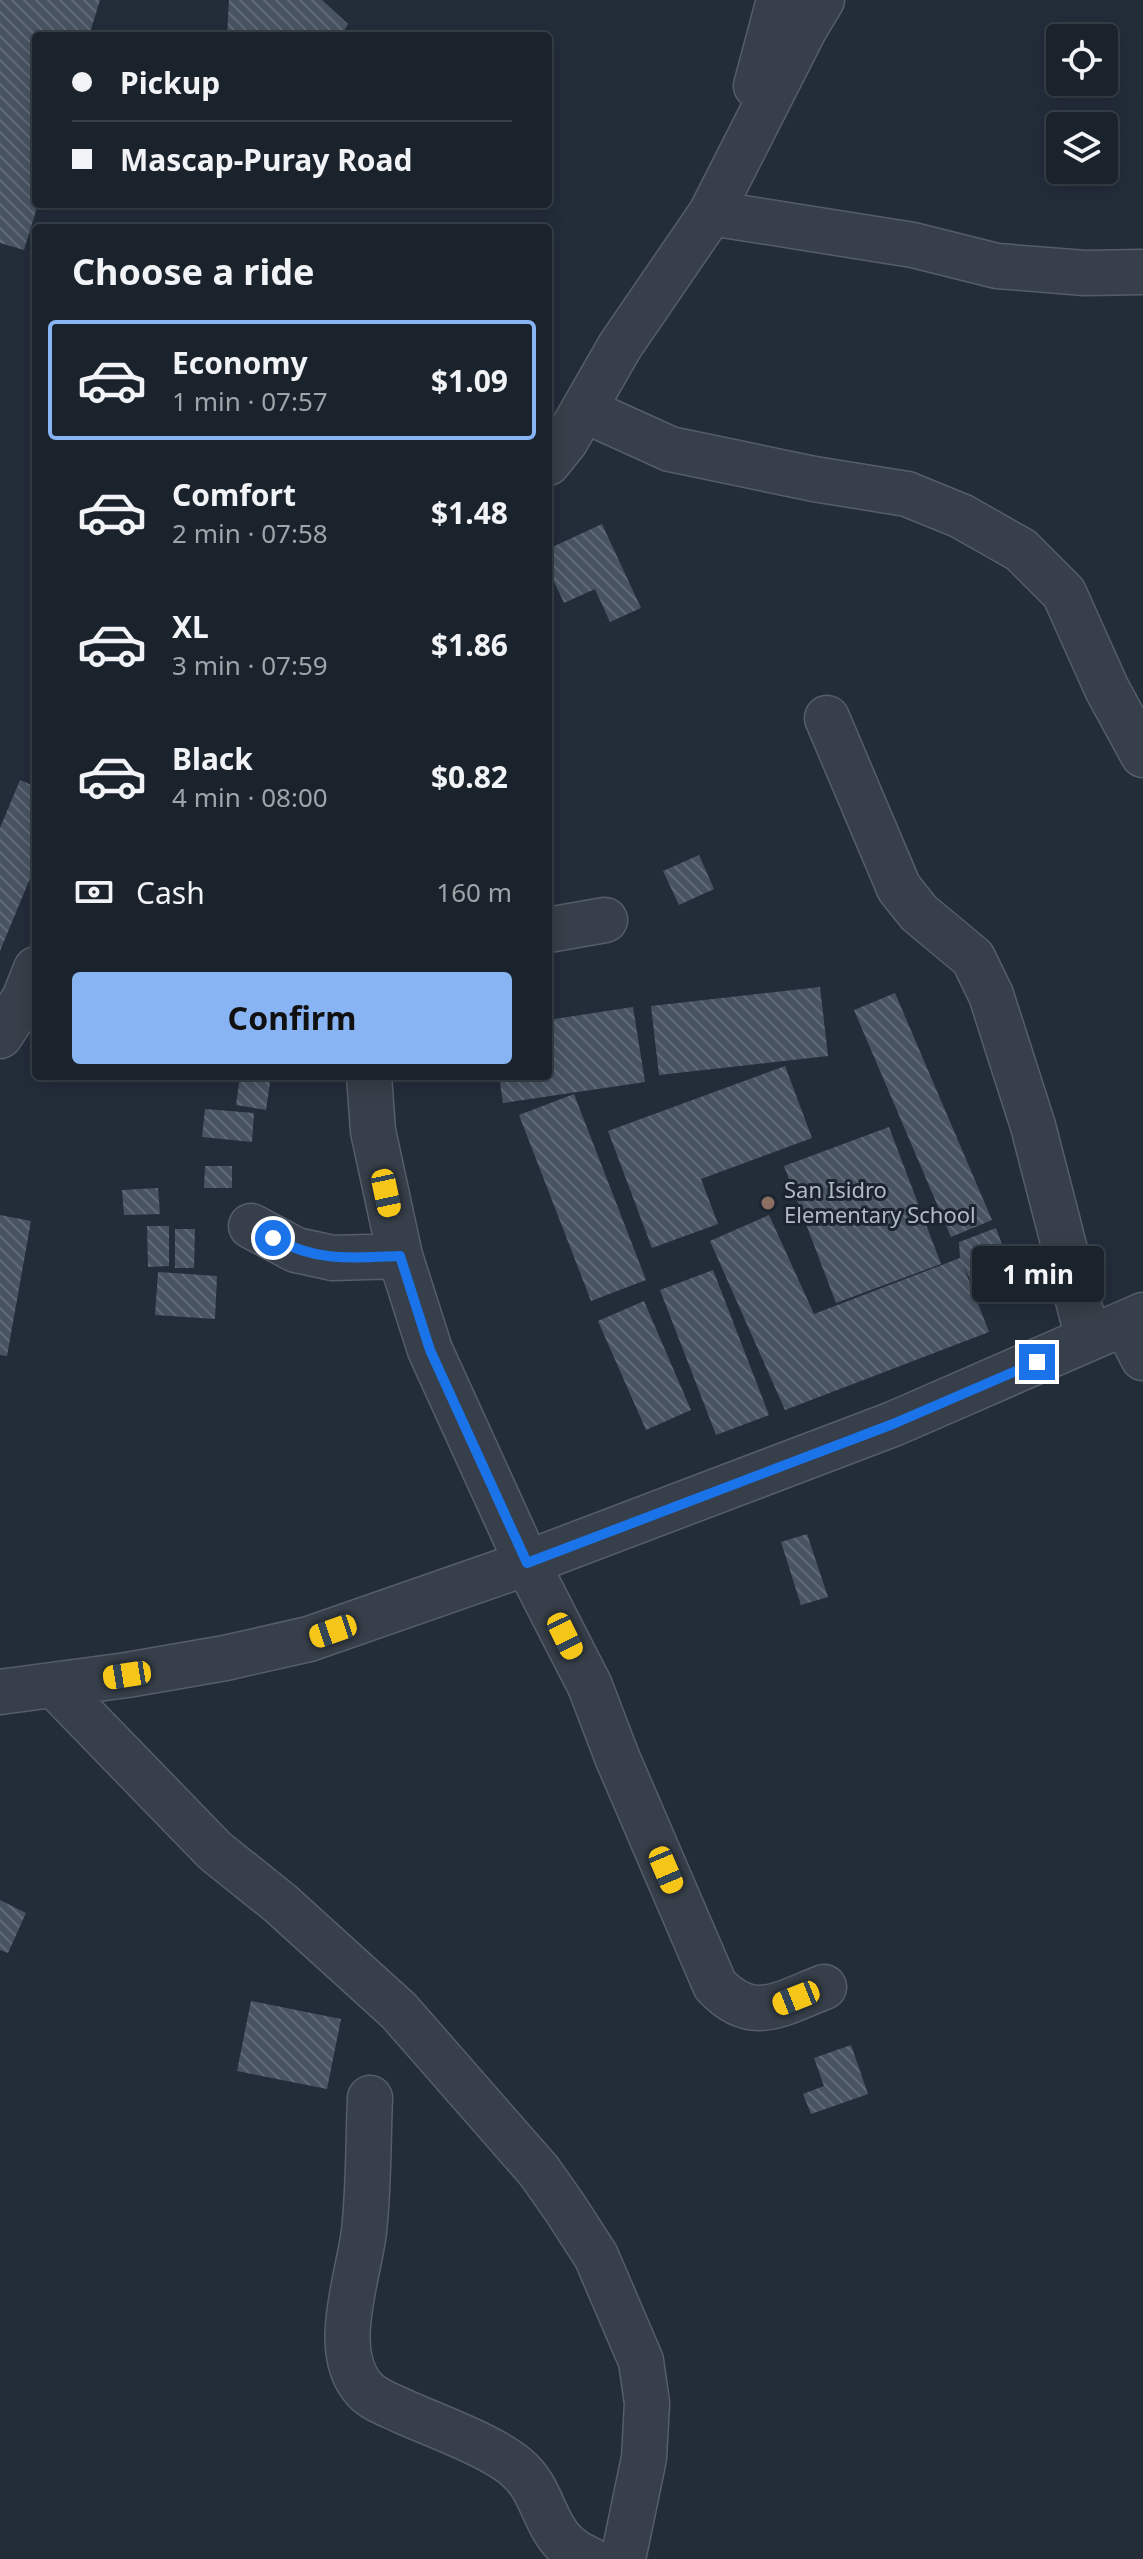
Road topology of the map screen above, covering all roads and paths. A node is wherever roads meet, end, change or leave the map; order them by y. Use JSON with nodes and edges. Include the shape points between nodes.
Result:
{"nodes":[{"id":1,"x":779,"y":0,"type":"edge"},
{"id":2,"x":822,"y":0,"type":"edge"},
{"id":3,"x":736,"y":162,"type":"junction"},
{"id":4,"x":711,"y":213,"type":"junction"},
{"id":5,"x":1143,"y":272,"type":"edge"},
{"id":6,"x":584,"y":410,"type":"junction"},
{"id":7,"x":552,"y":458,"type":"edge"},
{"id":8,"x":827,"y":718,"type":"dead end"},
{"id":9,"x":1143,"y":755,"type":"edge"},
{"id":10,"x":605,"y":920,"type":"dead end"},
{"id":11,"x":552,"y":929,"type":"edge"},
{"id":12,"x":32,"y":979,"type":"edge"},
{"id":13,"x":0,"y":1036,"type":"edge"},
{"id":14,"x":369,"y":1080,"type":"edge"},
{"id":15,"x":251,"y":1226,"type":"dead end"},
{"id":16,"x":400,"y":1256,"type":"junction"},
{"id":17,"x":1125,"y":1334,"type":"edge"},
{"id":18,"x":527,"y":1563,"type":"junction"},
{"id":19,"x":56,"y":1687,"type":"junction"},
{"id":20,"x":0,"y":1692,"type":"edge"},
{"id":21,"x":824,"y":1987,"type":"dead end"},
{"id":22,"x":370,"y":2098,"type":"dead end"},
{"id":23,"x":581,"y":2557,"type":"edge"},
{"id":24,"x":623,"y":2559,"type":"edge"}],
"edges":[{"from":1,"to":3,"type":"street"},
{"from":2,"to":3,"type":"street"},
{"from":3,"to":4,"type":"street"},
{"from":4,"to":5,"type":"street","via":[[913,245],[997,266]]},
{"from":4,"to":6,"type":"street","via":[[620,346]]},
{"from":6,"to":7,"type":"street"},
{"from":6,"to":9,"type":"street","via":[[670,449],[907,494],[961,516],[1021,550],[1064,593]]},
{"from":8,"to":17,"type":"street","via":[[899,888],[919,913],[973,958],[991,995],[1033,1126]]},
{"from":10,"to":11,"type":"street"},
{"from":12,"to":13,"type":"street"},
{"from":14,"to":16,"type":"street","via":[[373,1131]]},
{"from":15,"to":16,"type":"street","via":[[296,1250],[333,1258]]},
{"from":16,"to":18,"type":"street","via":[[430,1350]]},
{"from":17,"to":18,"type":"street"},
{"from":18,"to":19,"type":"street","via":[[309,1639]]},
{"from":18,"to":21,"type":"street","via":[[590,1686],[715,1985],[747,2009],[769,2009]]},
{"from":19,"to":20,"type":"street"},
{"from":19,"to":24,"type":"street","via":[[215,1851],[399,2011],[539,2171],[573,2220],[596,2256],[641,2361],[647,2403],[644,2458]]},
{"from":22,"to":23,"type":"street","via":[[364,2232],[348,2319],[354,2372],[365,2390],[384,2402],[515,2466],[531,2483],[554,2533]]}]}
